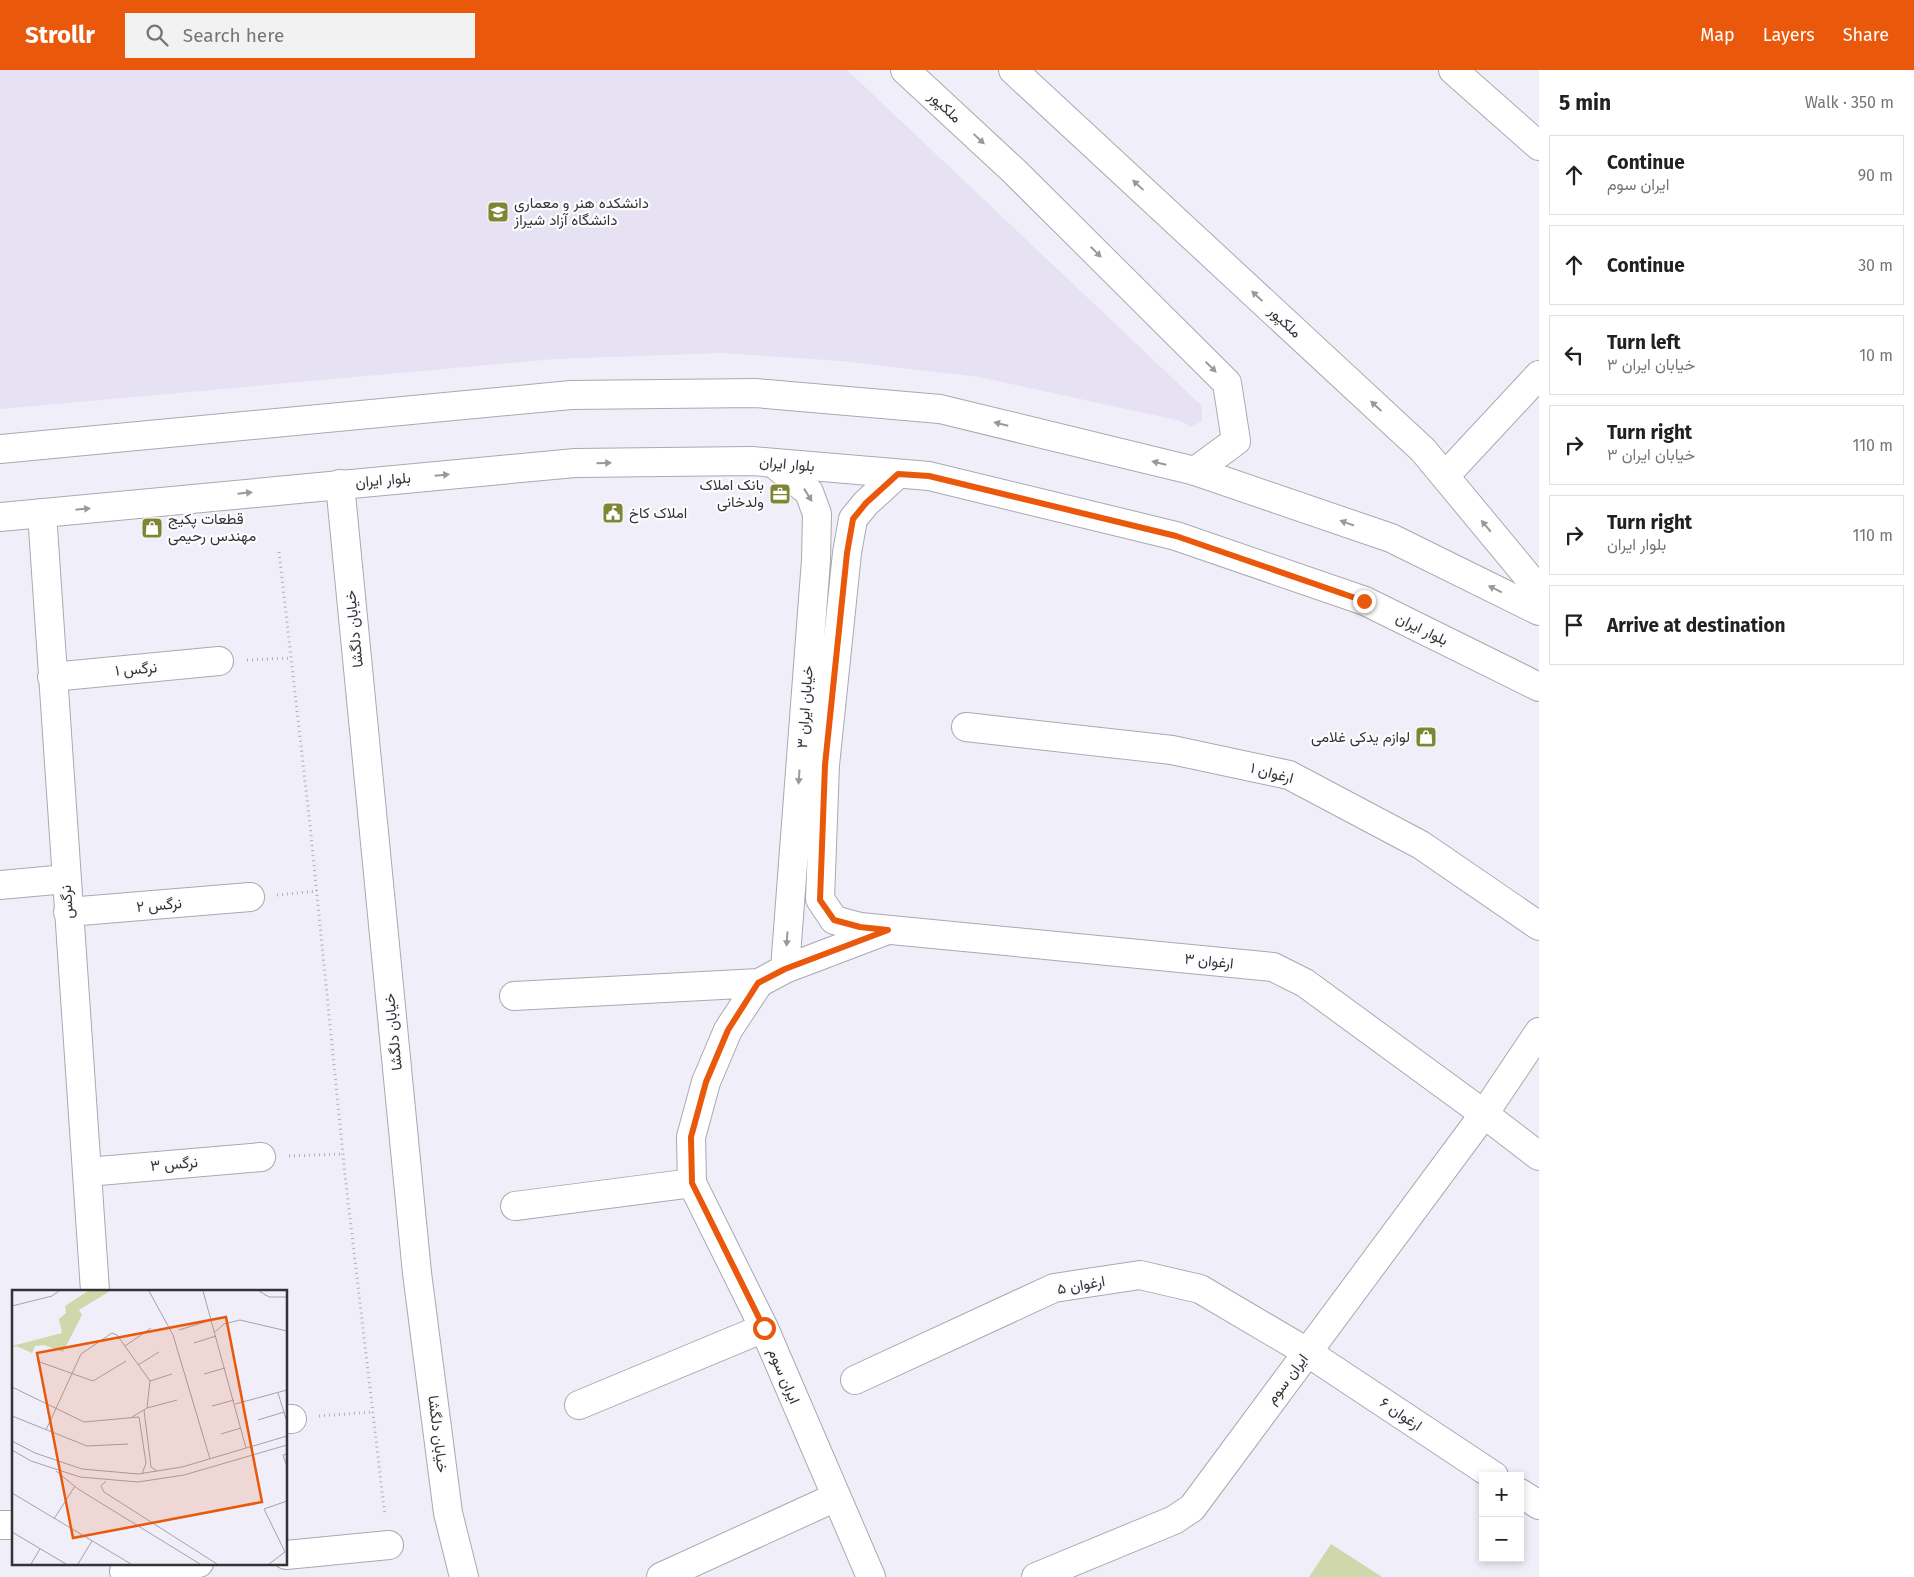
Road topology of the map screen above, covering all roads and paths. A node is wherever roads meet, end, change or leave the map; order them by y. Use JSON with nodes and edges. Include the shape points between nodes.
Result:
{"nodes":[{"id":1,"x":905,"y":70,"type":"edge"},
{"id":2,"x":1013,"y":70,"type":"edge"},
{"id":3,"x":1453,"y":70,"type":"edge"},
{"id":4,"x":1539,"y":146,"type":"edge"},
{"id":5,"x":1539,"y":375,"type":"edge"},
{"id":6,"x":0,"y":449,"type":"edge"},
{"id":7,"x":773,"y":463,"type":"junction"},
{"id":8,"x":1195,"y":471,"type":"junction"},
{"id":9,"x":898,"y":474,"type":"junction"},
{"id":10,"x":1445,"y":476,"type":"junction"},
{"id":11,"x":340,"y":484,"type":"junction"},
{"id":12,"x":42,"y":513,"type":"junction"},
{"id":13,"x":0,"y":517,"type":"edge"},
{"id":14,"x":279,"y":552,"type":"dead end"},
{"id":15,"x":1539,"y":590,"type":"edge"},
{"id":16,"x":1539,"y":611,"type":"edge"},
{"id":17,"x":291,"y":658,"type":"junction"},
{"id":18,"x":219,"y":662,"type":"joint"},
{"id":19,"x":52,"y":677,"type":"junction"},
{"id":20,"x":1539,"y":687,"type":"edge"},
{"id":21,"x":966,"y":727,"type":"dead end"},
{"id":22,"x":66,"y":879,"type":"junction"},
{"id":23,"x":0,"y":885,"type":"edge"},
{"id":24,"x":317,"y":891,"type":"junction"},
{"id":25,"x":250,"y":897,"type":"joint"},
{"id":26,"x":68,"y":912,"type":"junction"},
{"id":27,"x":1539,"y":926,"type":"edge"},
{"id":28,"x":888,"y":930,"type":"junction"},
{"id":29,"x":785,"y":969,"type":"junction"},
{"id":30,"x":758,"y":983,"type":"junction"},
{"id":31,"x":514,"y":996,"type":"dead end"},
{"id":32,"x":1539,"y":1032,"type":"edge"},
{"id":33,"x":1484,"y":1114,"type":"junction"},
{"id":34,"x":343,"y":1154,"type":"junction"},
{"id":35,"x":1539,"y":1156,"type":"edge"},
{"id":36,"x":261,"y":1157,"type":"joint"},
{"id":37,"x":87,"y":1172,"type":"junction"},
{"id":38,"x":692,"y":1183,"type":"junction"},
{"id":39,"x":515,"y":1206,"type":"dead end"},
{"id":40,"x":95,"y":1290,"type":"edge"},
{"id":41,"x":764,"y":1328,"type":"junction"},
{"id":42,"x":1307,"y":1352,"type":"junction"},
{"id":43,"x":855,"y":1380,"type":"dead end"},
{"id":44,"x":579,"y":1405,"type":"dead end"},
{"id":45,"x":373,"y":1412,"type":"junction"},
{"id":46,"x":289,"y":1419,"type":"edge"},
{"id":47,"x":1488,"y":1472,"type":"edge"},
{"id":48,"x":1524,"y":1496,"type":"edge"},
{"id":49,"x":836,"y":1497,"type":"junction"},
{"id":50,"x":1539,"y":1505,"type":"edge"},
{"id":51,"x":389,"y":1545,"type":"joint"},
{"id":52,"x":288,"y":1555,"type":"edge"},
{"id":53,"x":188,"y":1564,"type":"edge"},
{"id":54,"x":123,"y":1570,"type":"edge"},
{"id":55,"x":464,"y":1577,"type":"edge"},
{"id":56,"x":661,"y":1577,"type":"edge"},
{"id":57,"x":871,"y":1577,"type":"edge"},
{"id":58,"x":1036,"y":1577,"type":"edge"}],
"edges":[{"from":1,"to":8,"type":"street","name":"ملکپور","one_way":true,"via":[[1015,172],[1227,383],[1236,441]]},
{"from":10,"to":2,"type":"street","name":"ملکپور","one_way":true,"via":[[1422,450]]},
{"from":3,"to":4,"type":"street"},
{"from":5,"to":10,"type":"street"},
{"from":8,"to":6,"type":"street","one_way":true,"via":[[940,409],[755,393],[572,395]]},
{"from":7,"to":9,"type":"street","name":"بلوار ایران"},
{"from":11,"to":7,"type":"street","name":"بلوار ایران","one_way":true,"via":[[575,463]]},
{"from":7,"to":29,"type":"street","name":"خیابان ایران ۳","one_way":true,"via":[[809,492],[817,514]]},
{"from":16,"to":8,"type":"street","one_way":true,"via":[[1391,538]]},
{"from":9,"to":20,"type":"street","name":"بلوار ایران","via":[[929,476],[1185,539],[1364,601]]},
{"from":9,"to":28,"type":"street","name":"خیابان ایران ۳","via":[[853,519],[825,765],[820,900],[834,920]]},
{"from":15,"to":10,"type":"street","name":"ملکپور","one_way":true},
{"from":12,"to":11,"type":"street","name":"بلوار ایران","one_way":true},
{"from":11,"to":55,"type":"street","name":"خیابان دلگشا","via":[[417,1273],[448,1513]]},
{"from":12,"to":13,"type":"street","name":"بلوار ایران"},
{"from":12,"to":19,"type":"street","name":"نرگس"},
{"from":14,"to":17,"type":"path"},
{"from":17,"to":18,"type":"path"},
{"from":17,"to":24,"type":"path"},
{"from":18,"to":19,"type":"street","name":"نرگس ۱"},
{"from":19,"to":22,"type":"street","name":"نرگس"},
{"from":21,"to":27,"type":"street","name":"ارغوان ۱","via":[[1172,750],[1289,775],[1421,845]]},
{"from":22,"to":23,"type":"street"},
{"from":22,"to":26,"type":"street","name":"نرگس"},
{"from":24,"to":25,"type":"path"},
{"from":24,"to":34,"type":"path"},
{"from":25,"to":26,"type":"street","name":"نرگس ۲"},
{"from":26,"to":37,"type":"street","name":"نرگس"},
{"from":28,"to":29,"type":"street"},
{"from":28,"to":33,"type":"street","name":"ارغوان ۳","via":[[1274,967],[1305,983]]},
{"from":29,"to":30,"type":"street"},
{"from":30,"to":31,"type":"street"},
{"from":30,"to":38,"type":"street","name":"ایران سوم","via":[[728,1030],[706,1082],[691,1137]]},
{"from":32,"to":33,"type":"street","name":"ایران سوم"},
{"from":33,"to":35,"type":"street","name":"ارغوان ۳"},
{"from":33,"to":42,"type":"street","name":"ایران سوم"},
{"from":34,"to":36,"type":"path"},
{"from":34,"to":45,"type":"path"},
{"from":36,"to":37,"type":"street","name":"نرگس ۳"},
{"from":37,"to":40,"type":"street","name":"نرگس"},
{"from":38,"to":39,"type":"street"},
{"from":38,"to":41,"type":"street","name":"ایران سوم"},
{"from":41,"to":44,"type":"street"},
{"from":41,"to":49,"type":"street","name":"ایران سوم"},
{"from":42,"to":43,"type":"street","name":"ارغوان ۵","via":[[1200,1289],[1140,1275],[1054,1288]]},
{"from":42,"to":47,"type":"street","name":"ارغوان ۶"},
{"from":42,"to":58,"type":"street","name":"ایران سوم","via":[[1192,1508],[1174,1520]]},
{"from":45,"to":46,"type":"path"},
{"from":45,"to":51,"type":"path"},
{"from":48,"to":50,"type":"street"},
{"from":49,"to":56,"type":"street"},
{"from":49,"to":57,"type":"street","name":"ایران سوم"},
{"from":51,"to":52,"type":"street"},
{"from":53,"to":54,"type":"street"}]}
